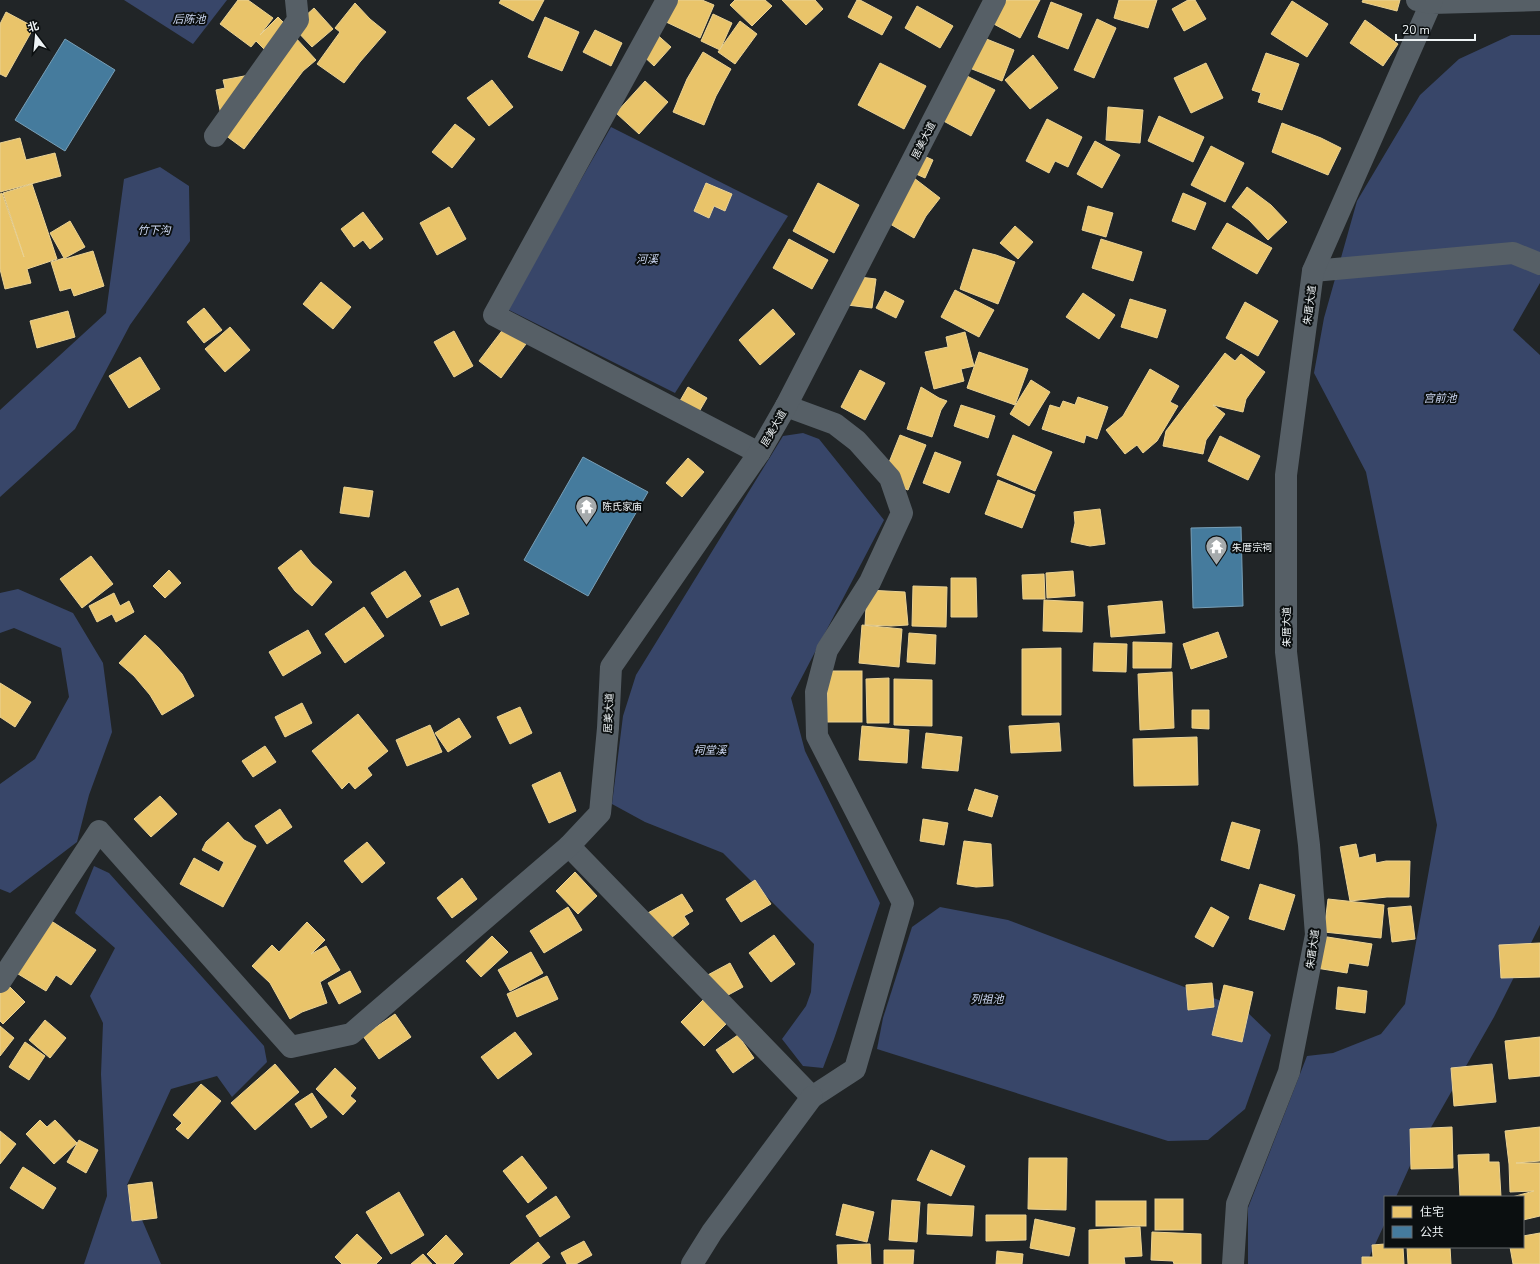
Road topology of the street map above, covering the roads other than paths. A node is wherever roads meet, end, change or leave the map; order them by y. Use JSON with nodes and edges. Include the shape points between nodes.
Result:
{"nodes":[{"id":1,"x":296,"y":0,"type":"edge"},
{"id":2,"x":667,"y":0,"type":"edge"},
{"id":3,"x":995,"y":0,"type":"edge"},
{"id":4,"x":1540,"y":0,"type":"edge"},
{"id":5,"x":1427,"y":1,"type":"edge"},
{"id":6,"x":215,"y":136,"type":"dead end"},
{"id":7,"x":1540,"y":264,"type":"edge"},
{"id":8,"x":1313,"y":271,"type":"junction"},
{"id":9,"x":786,"y":406,"type":"junction"},
{"id":10,"x":759,"y":453,"type":"junction"},
{"id":11,"x":568,"y":846,"type":"junction"},
{"id":12,"x":0,"y":982,"type":"edge"},
{"id":13,"x":812,"y":1097,"type":"junction"},
{"id":14,"x":692,"y":1264,"type":"edge"},
{"id":15,"x":1233,"y":1264,"type":"edge"}],
"edges":[{"from":1,"to":6,"type":"street","via":[[298,20]]},
{"from":2,"to":10,"type":"street","via":[[494,315]]},
{"from":3,"to":9,"type":"street","name":"居美大道"},
{"from":4,"to":5,"type":"street"},
{"from":5,"to":8,"type":"street","name":"朱厝大道"},
{"from":7,"to":8,"type":"street","via":[[1513,253]]},
{"from":8,"to":15,"type":"street","name":"朱厝大道","via":[[1286,475],[1286,652],[1309,844],[1316,934],[1289,1072],[1237,1204]]},
{"from":9,"to":10,"type":"street","name":"居美大道"},
{"from":9,"to":13,"type":"street","via":[[835,424],[857,441],[890,478],[902,513],[870,582],[827,650],[816,692],[817,736],[903,903],[855,1069]]},
{"from":10,"to":11,"type":"street","name":"居美大道","via":[[611,667],[600,813]]},
{"from":11,"to":12,"type":"street","name":"居美大道","via":[[351,1034],[291,1047],[99,831]]},
{"from":11,"to":13,"type":"street"},
{"from":13,"to":14,"type":"street","via":[[712,1232]]}]}
